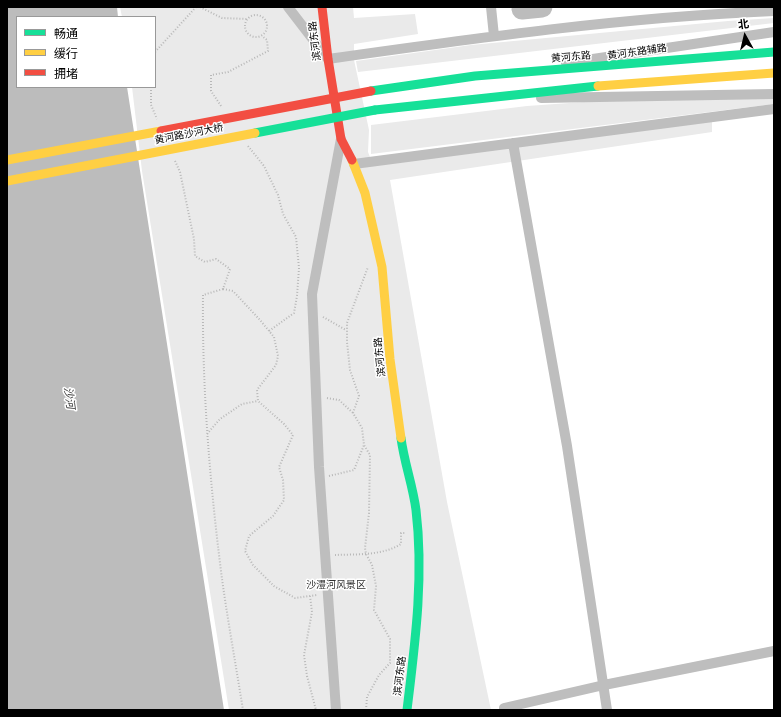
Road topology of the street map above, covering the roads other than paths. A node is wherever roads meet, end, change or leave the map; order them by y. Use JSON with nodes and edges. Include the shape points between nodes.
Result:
{"nodes":[{"id":1,"x":288,"y":7,"type":"edge"},
{"id":2,"x":322,"y":7,"type":"edge"},
{"id":3,"x":491,"y":7,"type":"edge"},
{"id":4,"x":706,"y":10,"type":"edge"},
{"id":5,"x":774,"y":11,"type":"edge"},
{"id":6,"x":774,"y":32,"type":"edge"},
{"id":7,"x":494,"y":36,"type":"junction"},
{"id":8,"x":774,"y":52,"type":"edge"},
{"id":9,"x":328,"y":59,"type":"junction"},
{"id":10,"x":774,"y":73,"type":"edge"},
{"id":11,"x":476,"y":76,"type":"junction"},
{"id":12,"x":371,"y":91,"type":"joint"},
{"id":13,"x":774,"y":94,"type":"edge"},
{"id":14,"x":475,"y":99,"type":"junction"},
{"id":15,"x":774,"y":109,"type":"edge"},
{"id":16,"x":341,"y":139,"type":"junction"},
{"id":17,"x":513,"y":143,"type":"junction"},
{"id":18,"x":7,"y":160,"type":"edge"},
{"id":19,"x":354,"y":164,"type":"junction"},
{"id":20,"x":7,"y":181,"type":"edge"},
{"id":21,"x":774,"y":651,"type":"edge"},
{"id":22,"x":604,"y":686,"type":"junction"},
{"id":23,"x":336,"y":710,"type":"edge"},
{"id":24,"x":407,"y":710,"type":"edge"},
{"id":25,"x":504,"y":710,"type":"edge"},
{"id":26,"x":607,"y":710,"type":"edge"}],
"edges":[{"from":1,"to":9,"type":"street"},
{"from":2,"to":9,"type":"main road","name":"滨河东路"},
{"from":3,"to":7,"type":"street"},
{"from":4,"to":5,"type":"street"},
{"from":4,"to":7,"type":"street"},
{"from":6,"to":11,"type":"street","name":"黄河东路辅路"},
{"from":7,"to":9,"type":"street"},
{"from":8,"to":11,"type":"main road","name":"黄河东路"},
{"from":9,"to":16,"type":"main road","name":"滨河东路"},
{"from":10,"to":14,"type":"main road","via":[[617,84]]},
{"from":11,"to":12,"type":"main road","name":"黄河东路"},
{"from":12,"to":18,"type":"main road","name":"黄河路沙河大桥","bridge":true},
{"from":13,"to":14,"type":"street"},
{"from":14,"to":20,"type":"main road","name":"黄河路沙河大桥","bridge":true,"via":[[375,110]]},
{"from":15,"to":17,"type":"street"},
{"from":16,"to":19,"type":"main road","name":"滨河东路"},
{"from":16,"to":23,"type":"street","via":[[312,294],[320,479]]},
{"from":17,"to":19,"type":"street"},
{"from":17,"to":22,"type":"street","via":[[567,446]]},
{"from":19,"to":24,"type":"main road","name":"滨河东路","via":[[365,193],[382,267],[390,358],[403,453],[416,509],[419,561],[418,616]]},
{"from":21,"to":22,"type":"street"},
{"from":22,"to":25,"type":"street"},
{"from":22,"to":26,"type":"street"}]}
